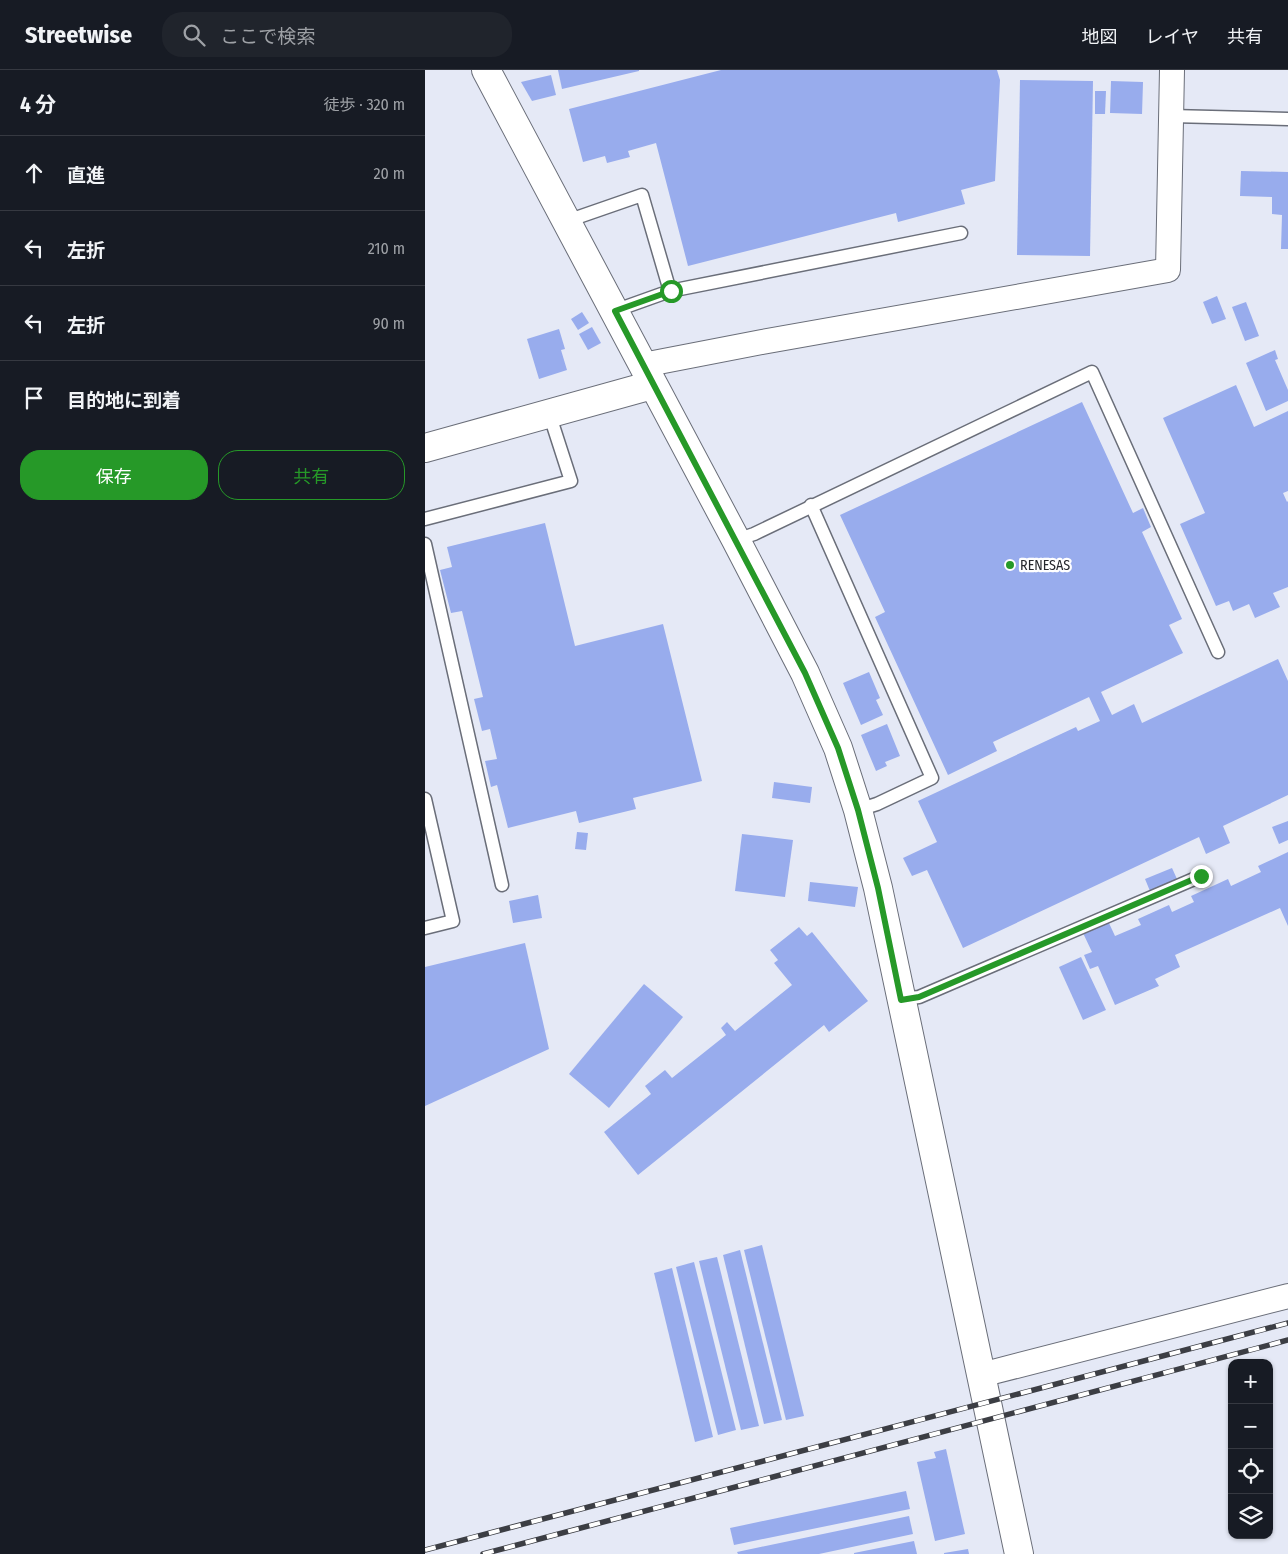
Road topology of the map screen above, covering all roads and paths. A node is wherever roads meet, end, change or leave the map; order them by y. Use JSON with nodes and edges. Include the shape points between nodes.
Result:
{"nodes":[{"id":1,"x":486,"y":70,"type":"edge"},
{"id":2,"x":1172,"y":70,"type":"edge"},
{"id":3,"x":1171,"y":116,"type":"junction"},
{"id":4,"x":1288,"y":119,"type":"edge"},
{"id":5,"x":567,"y":222,"type":"junction"},
{"id":6,"x":961,"y":233,"type":"dead end"},
{"id":7,"x":671,"y":291,"type":"junction"},
{"id":8,"x":615,"y":311,"type":"junction"},
{"id":9,"x":648,"y":375,"type":"junction"},
{"id":10,"x":549,"y":414,"type":"junction"},
{"id":11,"x":425,"y":448,"type":"edge"},
{"id":12,"x":811,"y":506,"type":"junction"},
{"id":13,"x":425,"y":519,"type":"edge"},
{"id":14,"x":736,"y":540,"type":"junction"},
{"id":15,"x":425,"y":544,"type":"edge"},
{"id":16,"x":1218,"y":652,"type":"dead end"},
{"id":17,"x":425,"y":799,"type":"edge"},
{"id":18,"x":858,"y":810,"type":"junction"},
{"id":19,"x":1201,"y":876,"type":"dead end"},
{"id":20,"x":502,"y":885,"type":"dead end"},
{"id":21,"x":425,"y":928,"type":"edge"},
{"id":22,"x":901,"y":1000,"type":"junction"},
{"id":23,"x":1288,"y":1296,"type":"edge"},
{"id":24,"x":981,"y":1374,"type":"junction"},
{"id":25,"x":1019,"y":1554,"type":"edge"}],
"edges":[{"from":1,"to":5,"type":"street"},
{"from":2,"to":3,"type":"street"},
{"from":3,"to":4,"type":"lane"},
{"from":3,"to":9,"type":"street","via":[[1168,270],[762,342]]},
{"from":5,"to":7,"type":"lane","via":[[642,195]]},
{"from":5,"to":8,"type":"street"},
{"from":6,"to":7,"type":"lane"},
{"from":7,"to":8,"type":"lane"},
{"from":8,"to":9,"type":"street"},
{"from":9,"to":10,"type":"street"},
{"from":9,"to":14,"type":"street"},
{"from":10,"to":11,"type":"street"},
{"from":10,"to":13,"type":"lane","via":[[571,481]]},
{"from":12,"to":14,"type":"lane"},
{"from":12,"to":16,"type":"lane","via":[[1092,372]]},
{"from":12,"to":18,"type":"lane","via":[[932,778]]},
{"from":14,"to":18,"type":"street","via":[[805,673],[838,748]]},
{"from":15,"to":20,"type":"lane"},
{"from":17,"to":21,"type":"lane","via":[[453,921]]},
{"from":18,"to":22,"type":"street"},
{"from":19,"to":22,"type":"lane","via":[[919,997]]},
{"from":22,"to":24,"type":"street"},
{"from":23,"to":24,"type":"street"},
{"from":24,"to":25,"type":"street"}]}
